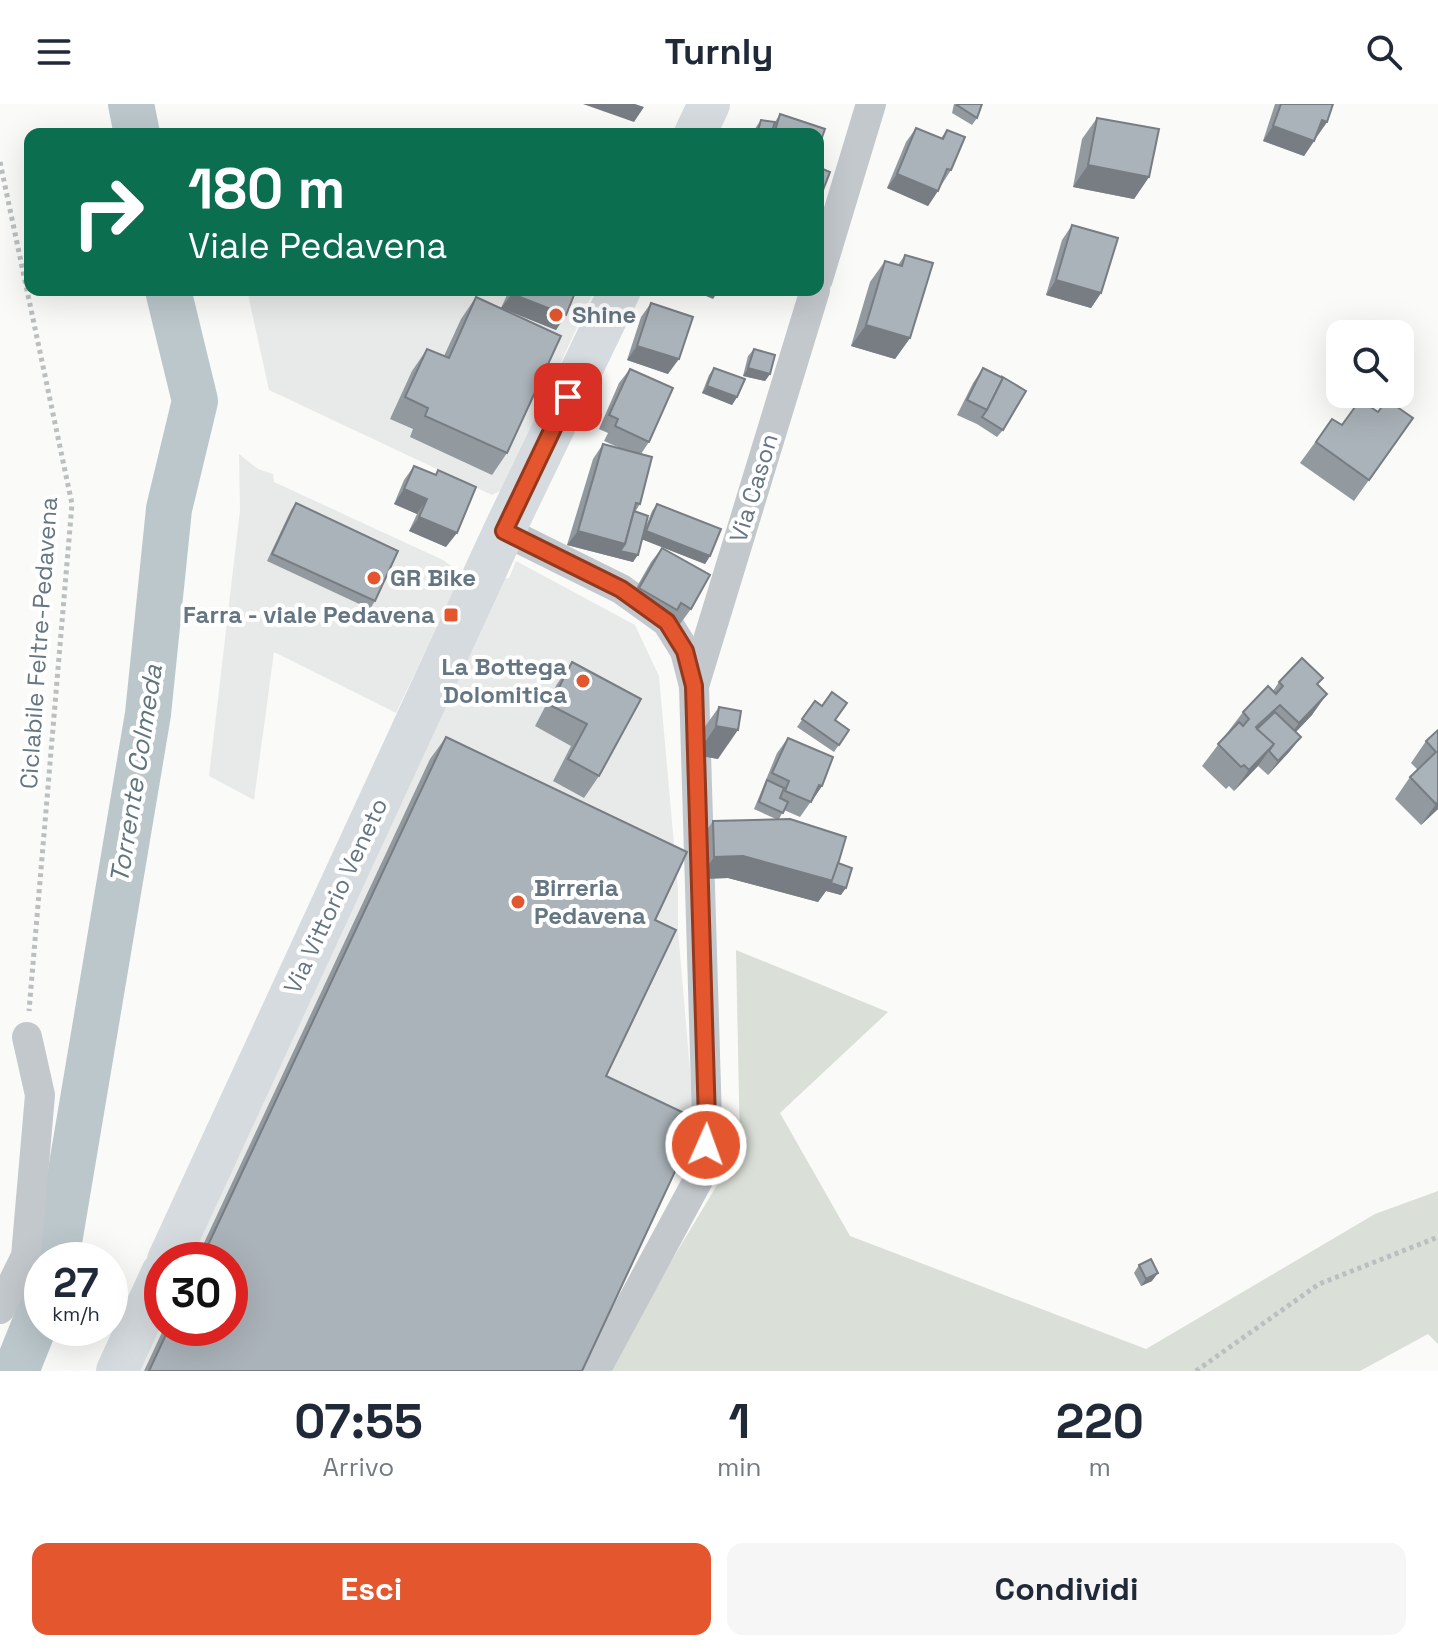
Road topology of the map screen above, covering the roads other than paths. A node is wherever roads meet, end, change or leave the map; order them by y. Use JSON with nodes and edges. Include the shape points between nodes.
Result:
{"nodes":[{"id":1,"x":709,"y":104,"type":"edge"},
{"id":2,"x":871,"y":104,"type":"edge"},
{"id":3,"x":698,"y":128,"type":"edge"},
{"id":4,"x":824,"y":259,"type":"edge"},
{"id":5,"x":617,"y":296,"type":"edge"},
{"id":6,"x":813,"y":296,"type":"edge"},
{"id":7,"x":504,"y":531,"type":"junction"},
{"id":8,"x":694,"y":686,"type":"junction"},
{"id":9,"x":27,"y":1037,"type":"road end"},
{"id":10,"x":176,"y":1242,"type":"edge"},
{"id":11,"x":0,"y":1309,"type":"edge"},
{"id":12,"x":144,"y":1312,"type":"edge"},
{"id":13,"x":117,"y":1371,"type":"edge"},
{"id":14,"x":595,"y":1371,"type":"edge"}],
"edges":[{"from":1,"to":3,"type":"main road"},
{"from":2,"to":4,"type":"street"},
{"from":5,"to":7,"type":"main road","name":"Via Vittorio Veneto"},
{"from":6,"to":8,"type":"street","name":"Via Cason"},
{"from":7,"to":8,"type":"street","via":[[621,589],[667,622],[685,651]]},
{"from":7,"to":10,"type":"main road","name":"Via Vittorio Veneto"},
{"from":8,"to":14,"type":"street","via":[[704,1169]]},
{"from":9,"to":11,"type":"street","via":[[40,1095],[26,1256]]},
{"from":12,"to":13,"type":"main road"}]}
